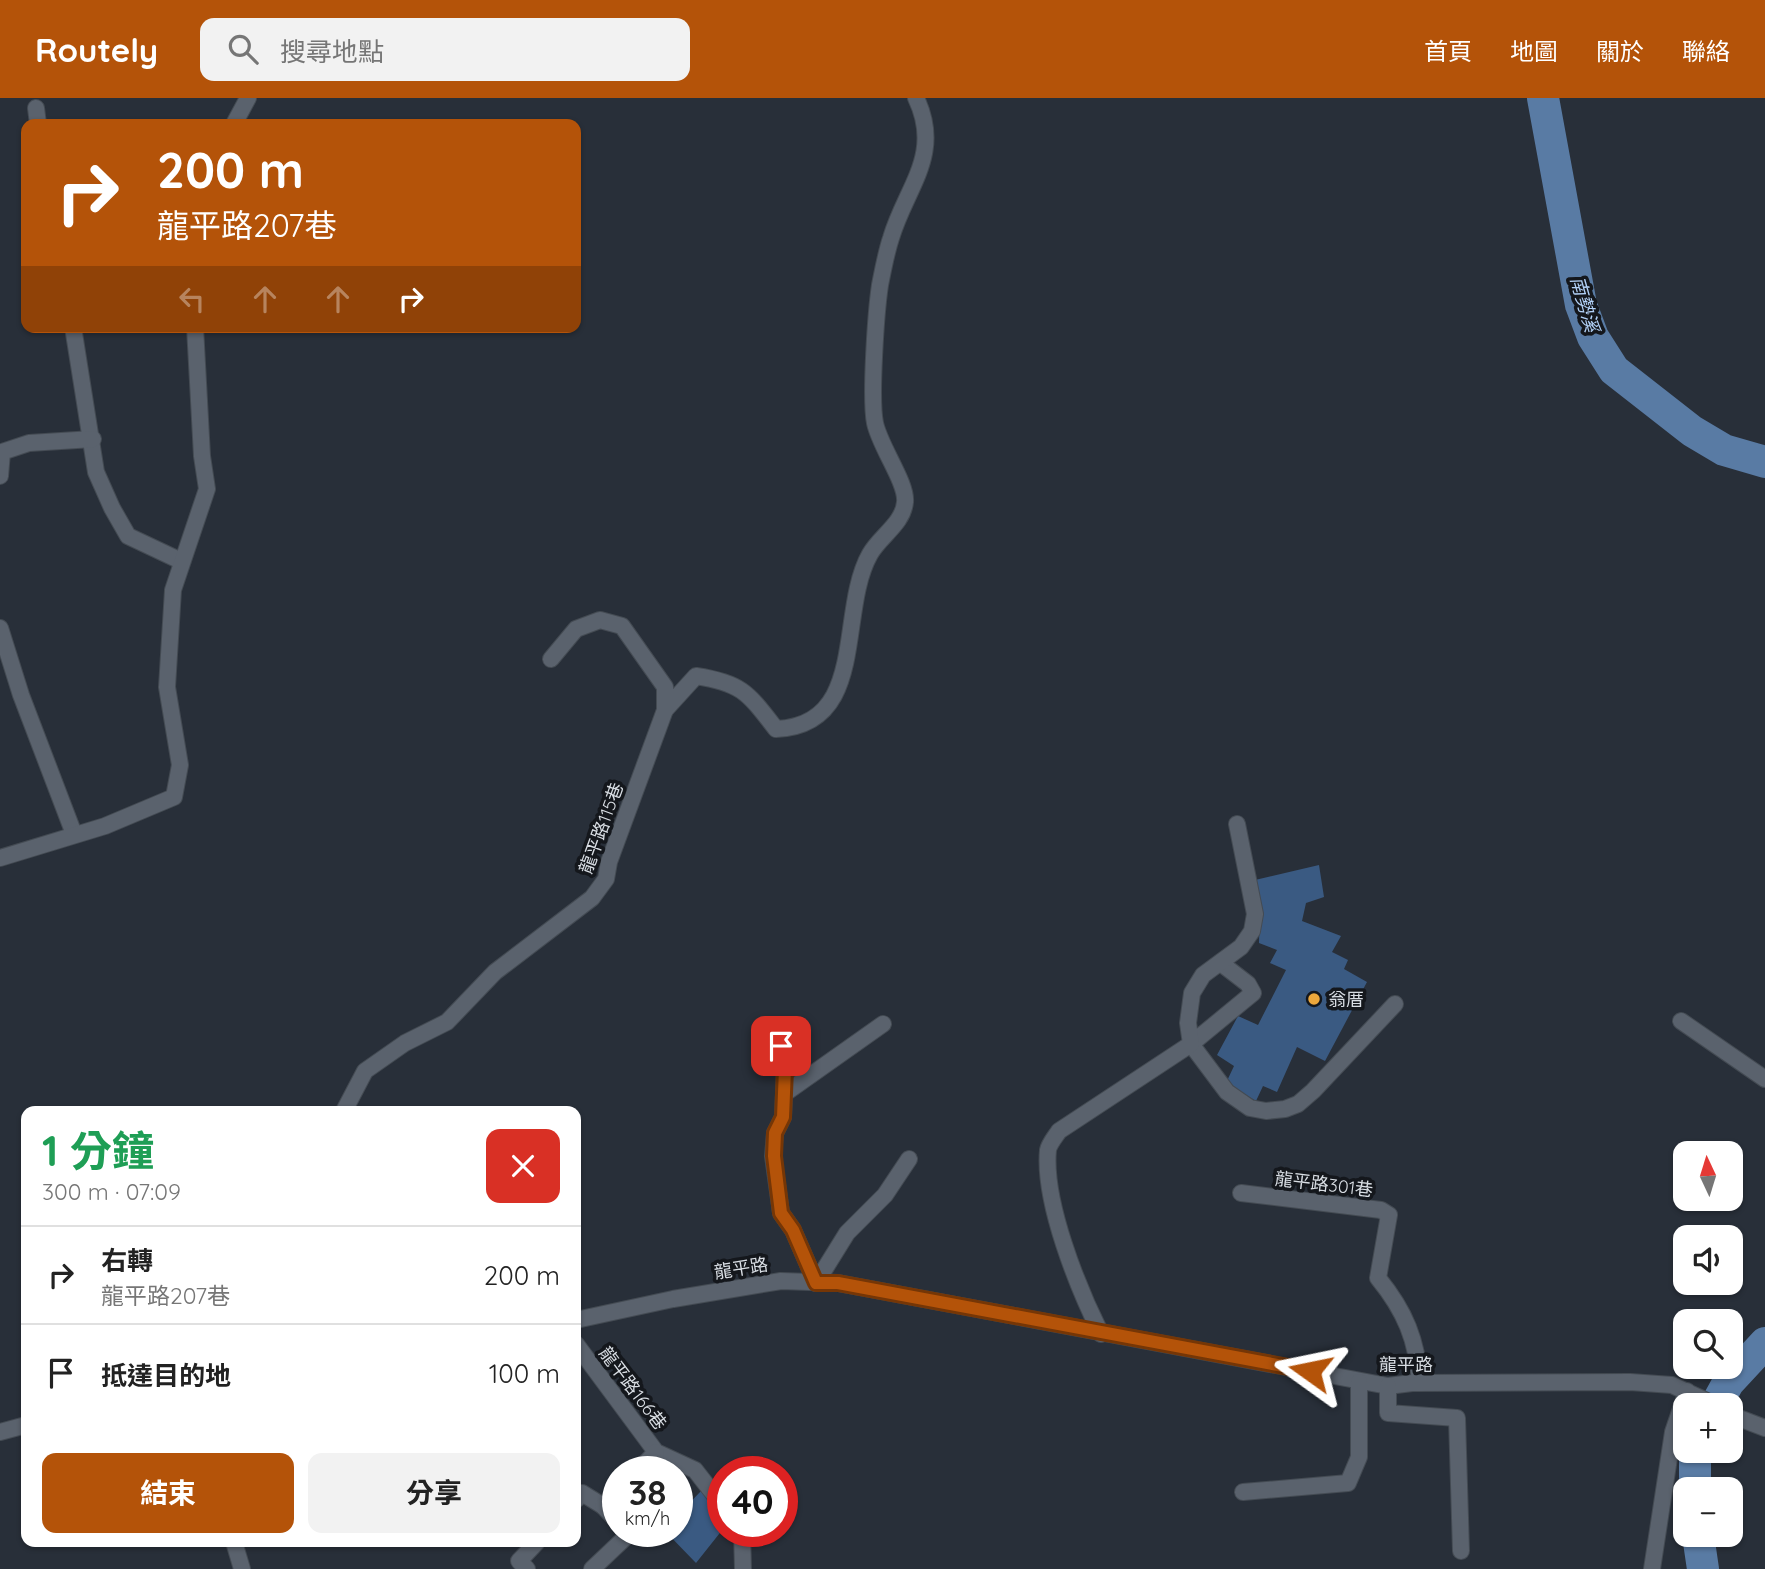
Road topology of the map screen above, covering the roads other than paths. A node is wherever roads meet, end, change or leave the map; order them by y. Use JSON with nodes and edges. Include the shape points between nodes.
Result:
{"nodes":[{"id":1,"x":248,"y":98,"type":"edge"},
{"id":2,"x":916,"y":98,"type":"edge"},
{"id":3,"x":237,"y":119,"type":"edge"},
{"id":4,"x":74,"y":333,"type":"edge"},
{"id":5,"x":195,"y":333,"type":"edge"},
{"id":6,"x":93,"y":439,"type":"junction"},
{"id":7,"x":0,"y":476,"type":"edge"},
{"id":8,"x":181,"y":561,"type":"junction"},
{"id":9,"x":0,"y":628,"type":"edge"},
{"id":10,"x":551,"y":659,"type":"dead end"},
{"id":11,"x":665,"y":709,"type":"junction"},
{"id":12,"x":1237,"y":824,"type":"dead end"},
{"id":13,"x":74,"y":834,"type":"junction"},
{"id":14,"x":0,"y":858,"type":"edge"},
{"id":15,"x":1222,"y":964,"type":"junction"},
{"id":16,"x":1395,"y":1004,"type":"dead end"},
{"id":17,"x":1681,"y":1021,"type":"dead end"},
{"id":18,"x":883,"y":1024,"type":"dead end"},
{"id":19,"x":1191,"y":1044,"type":"junction"},
{"id":20,"x":781,"y":1046,"type":"dead end"},
{"id":21,"x":1765,"y":1079,"type":"edge"},
{"id":22,"x":784,"y":1094,"type":"junction"},
{"id":23,"x":347,"y":1106,"type":"edge"},
{"id":24,"x":909,"y":1159,"type":"dead end"},
{"id":25,"x":1241,"y":1193,"type":"dead end"},
{"id":26,"x":816,"y":1283,"type":"junction"},
{"id":27,"x":581,"y":1319,"type":"edge"},
{"id":28,"x":1101,"y":1334,"type":"junction"},
{"id":29,"x":581,"y":1351,"type":"edge"},
{"id":30,"x":1359,"y":1382,"type":"junction"},
{"id":31,"x":1420,"y":1383,"type":"junction"},
{"id":32,"x":1388,"y":1386,"type":"junction"},
{"id":33,"x":1690,"y":1393,"type":"edge"},
{"id":34,"x":1743,"y":1420,"type":"edge"},
{"id":35,"x":21,"y":1427,"type":"edge"},
{"id":36,"x":1765,"y":1428,"type":"edge"},
{"id":37,"x":1673,"y":1431,"type":"edge"},
{"id":38,"x":0,"y":1433,"type":"edge"},
{"id":39,"x":656,"y":1452,"type":"junction"},
{"id":40,"x":652,"y":1456,"type":"edge"},
{"id":41,"x":707,"y":1485,"type":"edge"},
{"id":42,"x":1243,"y":1492,"type":"dead end"},
{"id":43,"x":581,"y":1494,"type":"edge"},
{"id":44,"x":602,"y":1506,"type":"edge"},
{"id":45,"x":235,"y":1547,"type":"edge"},
{"id":46,"x":532,"y":1547,"type":"edge"},
{"id":47,"x":615,"y":1547,"type":"edge"},
{"id":48,"x":742,"y":1547,"type":"edge"},
{"id":49,"x":1461,"y":1551,"type":"dead end"},
{"id":50,"x":242,"y":1569,"type":"edge"},
{"id":51,"x":527,"y":1569,"type":"edge"},
{"id":52,"x":592,"y":1569,"type":"edge"},
{"id":53,"x":743,"y":1569,"type":"edge"},
{"id":54,"x":1652,"y":1569,"type":"edge"}],
"edges":[{"from":1,"to":3,"type":"street"},
{"from":2,"to":11,"type":"street","via":[[927,144],[917,182],[891,237],[880,287],[874,401],[874,422],[901,480],[905,501],[892,529],[870,554],[856,595],[838,690],[824,712],[795,728],[776,729],[750,696],[728,681],[696,676]]},
{"from":4,"to":6,"type":"street"},
{"from":5,"to":8,"type":"street","via":[[207,489]]},
{"from":6,"to":7,"type":"street","via":[[29,443],[2,452]]},
{"from":6,"to":8,"type":"street","via":[[96,472],[128,536]]},
{"from":8,"to":13,"type":"street","via":[[173,590],[167,675],[180,765],[174,797]]},
{"from":9,"to":13,"type":"street"},
{"from":10,"to":11,"type":"street","via":[[576,629],[600,620],[622,626],[665,687]]},
{"from":11,"to":23,"type":"street","name":"龍平路115巷","via":[[606,879],[592,898],[495,972],[447,1022],[405,1043],[365,1071]]},
{"from":12,"to":15,"type":"street","via":[[1255,914],[1241,947]]},
{"from":13,"to":14,"type":"street"},
{"from":15,"to":19,"type":"street","via":[[1203,975],[1192,993]]},
{"from":15,"to":19,"type":"street","via":[[1253,993]]},
{"from":16,"to":19,"type":"street","via":[[1313,1091],[1285,1109],[1250,1108],[1227,1092]]},
{"from":17,"to":21,"type":"street"},
{"from":18,"to":22,"type":"street"},
{"from":19,"to":28,"type":"street","via":[[1059,1131],[1048,1148],[1053,1202],[1081,1295]]},
{"from":20,"to":22,"type":"street"},
{"from":22,"to":26,"type":"street","via":[[774,1156],[781,1213]]},
{"from":24,"to":26,"type":"street","via":[[885,1195],[847,1233]]},
{"from":25,"to":31,"type":"street","name":"龍平路301巷","via":[[1381,1210],[1389,1215],[1378,1278],[1399,1304],[1418,1356]]},
{"from":26,"to":27,"type":"street","name":"龍平路","via":[[781,1281]]},
{"from":26,"to":28,"type":"street","name":"龍平路","via":[[864,1288]]},
{"from":28,"to":30,"type":"street","name":"龍平路"},
{"from":29,"to":39,"type":"street","name":"龍平路166巷"},
{"from":30,"to":32,"type":"street","name":"龍平路"},
{"from":30,"to":42,"type":"street","via":[[1359,1457],[1349,1483]]},
{"from":31,"to":32,"type":"street","name":"龍平路"},
{"from":31,"to":33,"type":"street","name":"龍平路","via":[[1630,1382],[1672,1385]]},
{"from":32,"to":49,"type":"street","via":[[1388,1413],[1457,1418]]},
{"from":34,"to":36,"type":"street"},
{"from":35,"to":38,"type":"street"},
{"from":37,"to":54,"type":"street"},
{"from":39,"to":40,"type":"street"},
{"from":39,"to":41,"type":"street","name":"龍平路166巷","via":[[695,1470]]},
{"from":43,"to":44,"type":"street"},
{"from":45,"to":50,"type":"street"},
{"from":46,"to":51,"type":"street","via":[[519,1561]]},
{"from":47,"to":52,"type":"street"},
{"from":48,"to":53,"type":"street"}]}
